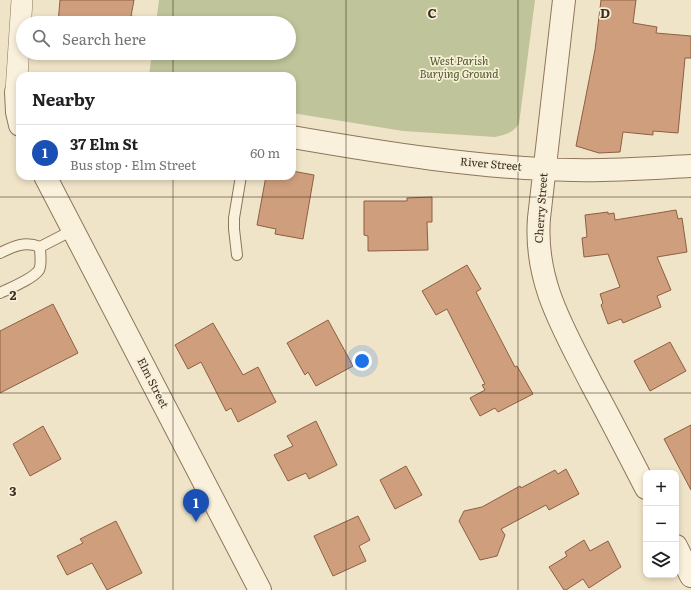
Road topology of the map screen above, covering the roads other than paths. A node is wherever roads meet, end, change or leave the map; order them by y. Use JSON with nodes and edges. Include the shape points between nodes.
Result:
{"nodes":[{"id":1,"x":22,"y":0,"type":"edge"},
{"id":2,"x":564,"y":0,"type":"edge"},
{"id":3,"x":20,"y":16,"type":"edge"},
{"id":4,"x":16,"y":55,"type":"edge"},
{"id":5,"x":12,"y":91,"type":"edge"},
{"id":6,"x":16,"y":108,"type":"edge"},
{"id":7,"x":296,"y":138,"type":"edge"},
{"id":8,"x":691,"y":166,"type":"edge"},
{"id":9,"x":544,"y":169,"type":"junction"},
{"id":10,"x":47,"y":180,"type":"edge"},
{"id":11,"x":240,"y":180,"type":"edge"},
{"id":12,"x":73,"y":230,"type":"junction"},
{"id":13,"x":40,"y":247,"type":"junction"},
{"id":14,"x":0,"y":253,"type":"edge"},
{"id":15,"x":237,"y":255,"type":"dead end"},
{"id":16,"x":0,"y":293,"type":"edge"},
{"id":17,"x":643,"y":482,"type":"edge"},
{"id":18,"x":679,"y":552,"type":"edge"},
{"id":19,"x":691,"y":576,"type":"edge"},
{"id":20,"x":260,"y":590,"type":"edge"}],
"edges":[{"from":1,"to":3,"type":"street"},
{"from":2,"to":9,"type":"street","name":"Cherry Street"},
{"from":4,"to":5,"type":"street"},
{"from":5,"to":6,"type":"street"},
{"from":7,"to":9,"type":"street","name":"River Street","via":[[396,154]]},
{"from":8,"to":9,"type":"street","name":"River Street"},
{"from":9,"to":17,"type":"street","name":"Cherry Street","via":[[538,232],[539,258],[546,286],[567,335]]},
{"from":10,"to":12,"type":"street","name":"Elm Street"},
{"from":11,"to":15,"type":"lane","via":[[234,218]]},
{"from":12,"to":13,"type":"lane"},
{"from":12,"to":20,"type":"street","name":"Elm Street"},
{"from":13,"to":14,"type":"lane","via":[[34,244],[16,245]]},
{"from":13,"to":16,"type":"lane","via":[[40,263],[36,273]]},
{"from":18,"to":19,"type":"street"}]}
